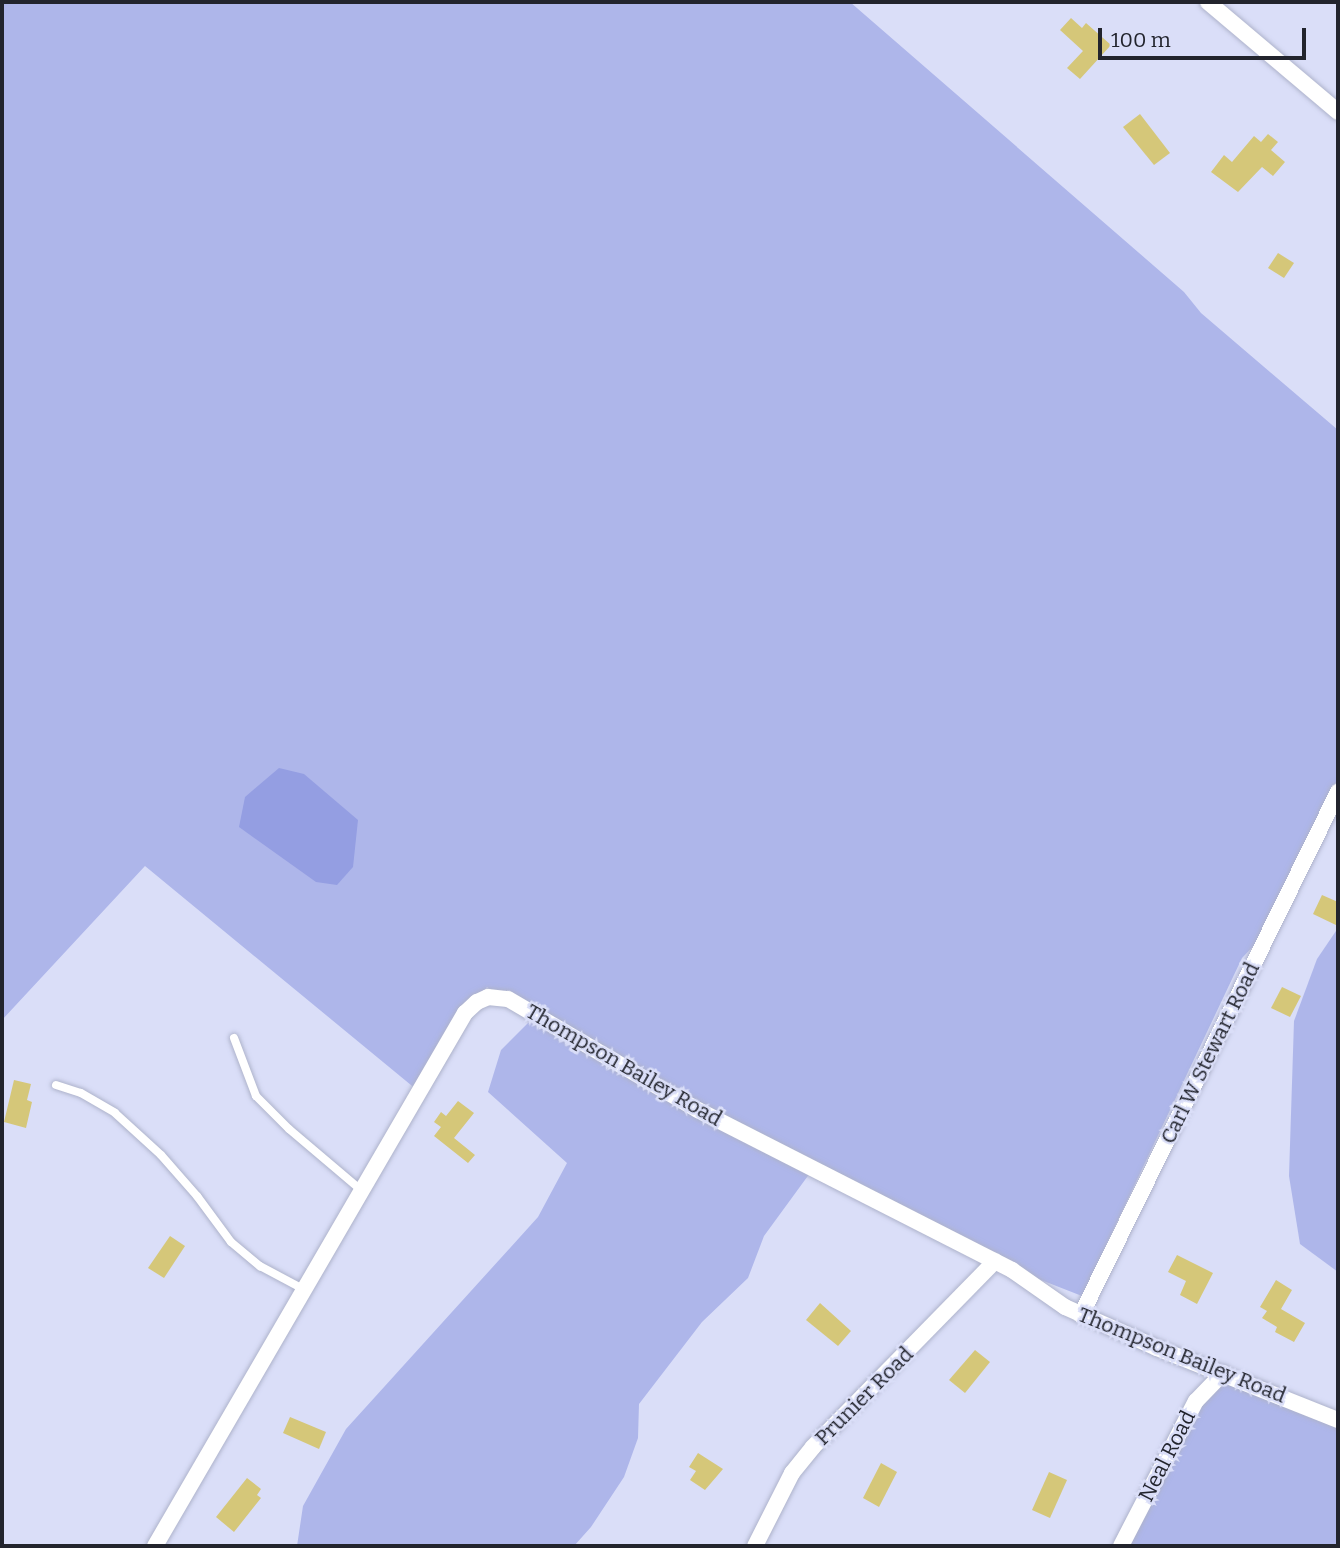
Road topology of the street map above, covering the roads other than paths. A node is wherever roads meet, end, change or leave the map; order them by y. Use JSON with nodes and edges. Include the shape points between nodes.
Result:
{"nodes":[{"id":1,"x":1208,"y":2,"type":"edge"},
{"id":2,"x":1338,"y":112,"type":"edge"},
{"id":3,"x":1338,"y":792,"type":"edge"},
{"id":4,"x":234,"y":1038,"type":"dead end"},
{"id":5,"x":56,"y":1085,"type":"dead end"},
{"id":6,"x":361,"y":1190,"type":"junction"},
{"id":7,"x":995,"y":1261,"type":"junction"},
{"id":8,"x":305,"y":1290,"type":"junction"},
{"id":9,"x":1081,"y":1315,"type":"junction"},
{"id":10,"x":1223,"y":1373,"type":"junction"},
{"id":11,"x":1338,"y":1420,"type":"edge"},
{"id":12,"x":155,"y":1546,"type":"edge"},
{"id":13,"x":755,"y":1546,"type":"edge"},
{"id":14,"x":1121,"y":1546,"type":"edge"}],
"edges":[{"from":1,"to":2,"type":"street"},
{"from":3,"to":9,"type":"street","name":"Carl W Stewart Road"},
{"from":4,"to":6,"type":"lane","via":[[256,1096]]},
{"from":5,"to":8,"type":"lane","via":[[116,1113],[197,1196],[231,1242],[260,1266]]},
{"from":6,"to":7,"type":"street","name":"Thompson Bailey Road","via":[[465,1013],[477,1002],[496,996],[698,1110]]},
{"from":6,"to":8,"type":"street","name":"Thompson Bailey Road"},
{"from":7,"to":9,"type":"street","name":"Thompson Bailey Road"},
{"from":7,"to":13,"type":"street","name":"Prunier Road","via":[[813,1447],[792,1473]]},
{"from":8,"to":12,"type":"street","name":"Thompson Bailey Road"},
{"from":9,"to":10,"type":"street","name":"Thompson Bailey Road"},
{"from":10,"to":11,"type":"street","name":"Thompson Bailey Road"},
{"from":10,"to":14,"type":"street","name":"Neal Road","via":[[1196,1401]]}]}
